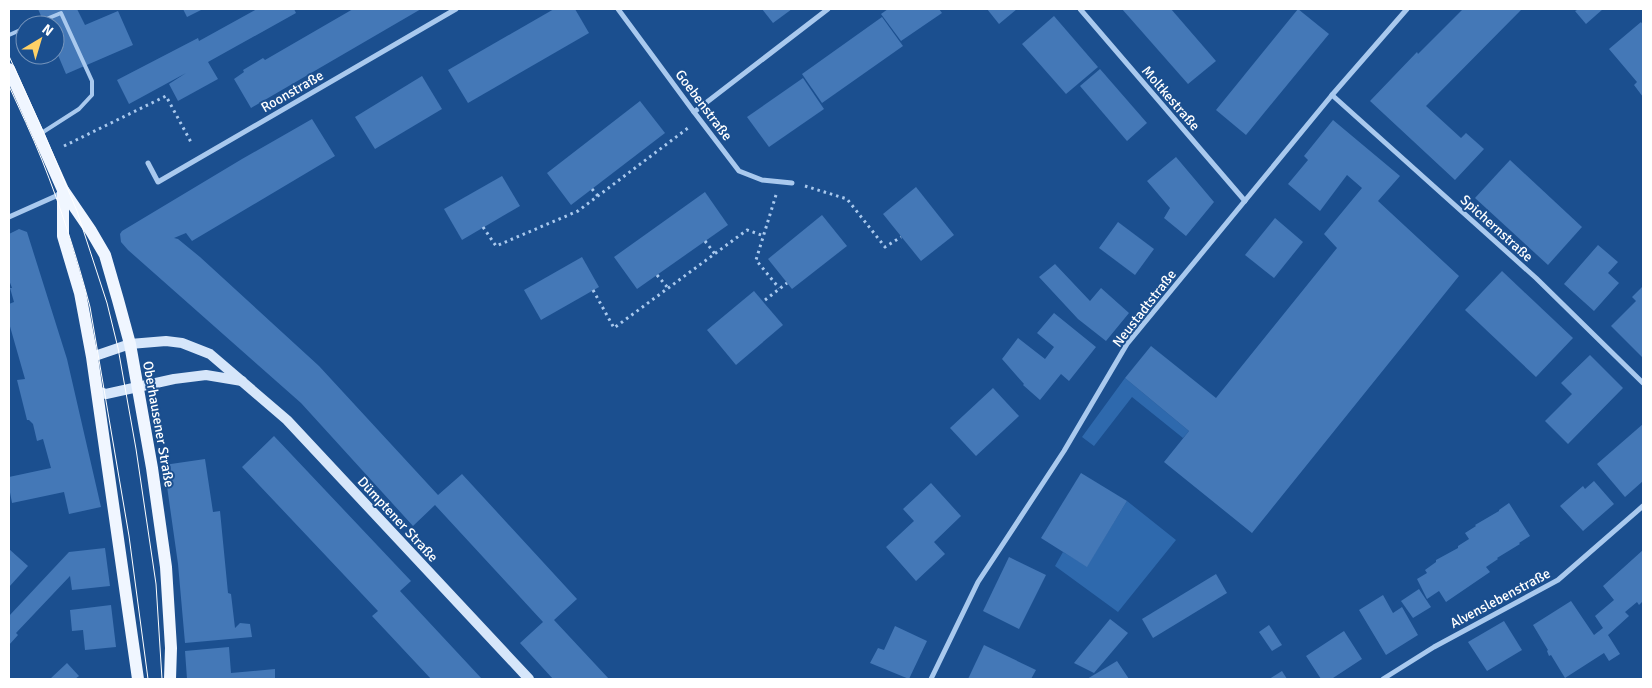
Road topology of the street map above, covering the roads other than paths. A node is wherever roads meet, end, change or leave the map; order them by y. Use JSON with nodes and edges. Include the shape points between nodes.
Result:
{"nodes":[{"id":1,"x":456,"y":9,"type":"edge"},
{"id":2,"x":618,"y":9,"type":"edge"},
{"id":3,"x":828,"y":9,"type":"edge"},
{"id":4,"x":1080,"y":9,"type":"edge"},
{"id":5,"x":1407,"y":9,"type":"edge"},
{"id":6,"x":65,"y":22,"type":"edge"},
{"id":7,"x":9,"y":69,"type":"edge"},
{"id":8,"x":1332,"y":95,"type":"junction"},
{"id":9,"x":694,"y":112,"type":"junction"},
{"id":10,"x":38,"y":135,"type":"junction"},
{"id":11,"x":148,"y":163,"type":"dead end"},
{"id":12,"x":792,"y":183,"type":"road end"},
{"id":13,"x":63,"y":190,"type":"junction"},
{"id":14,"x":1245,"y":201,"type":"junction"},
{"id":15,"x":9,"y":217,"type":"edge"},
{"id":16,"x":130,"y":344,"type":"junction"},
{"id":17,"x":92,"y":357,"type":"junction"},
{"id":18,"x":242,"y":381,"type":"junction"},
{"id":19,"x":1643,"y":383,"type":"edge"},
{"id":20,"x":137,"y":387,"type":"junction"},
{"id":21,"x":97,"y":391,"type":"junction"},
{"id":22,"x":1643,"y":506,"type":"edge"},
{"id":23,"x":138,"y":679,"type":"edge"},
{"id":24,"x":170,"y":679,"type":"edge"},
{"id":25,"x":529,"y":679,"type":"edge"},
{"id":26,"x":930,"y":679,"type":"edge"},
{"id":27,"x":1383,"y":679,"type":"edge"}],
"edges":[{"from":1,"to":11,"type":"street","name":"Roonstraße","via":[[158,182]]},
{"from":2,"to":9,"type":"street","name":"Goebenstraße"},
{"from":3,"to":9,"type":"street"},
{"from":4,"to":14,"type":"street","name":"Moltkestraße"},
{"from":5,"to":8,"type":"street","name":"Neustadtstraße"},
{"from":6,"to":10,"type":"lane","via":[[92,81],[92,96]]},
{"from":7,"to":10,"type":"main road","name":"Oberhausener Straße"},
{"from":8,"to":14,"type":"street","name":"Neustadtstraße"},
{"from":8,"to":19,"type":"street","name":"Spichernstraße","via":[[1536,278]]},
{"from":9,"to":12,"type":"street","name":"Goebenstraße","via":[[739,171],[762,180]]},
{"from":10,"to":13,"type":"main road","name":"Oberhausener Straße"},
{"from":13,"to":15,"type":"street"},
{"from":13,"to":16,"type":"main road","name":"Oberhausener Straße","via":[[105,255]]},
{"from":13,"to":17,"type":"main road","name":"Oberhausener Straße","via":[[63,236],[80,293]]},
{"from":14,"to":26,"type":"street","name":"Neustadtstraße","via":[[1127,344],[1064,451],[978,582]]},
{"from":16,"to":17,"type":"street","name":"Dümptener Straße"},
{"from":16,"to":18,"type":"street","name":"Dümptener Straße","via":[[182,343],[210,354]]},
{"from":16,"to":20,"type":"main road","name":"Oberhausener Straße"},
{"from":17,"to":21,"type":"main road","name":"Oberhausener Straße"},
{"from":18,"to":20,"type":"street","via":[[206,375]]},
{"from":18,"to":25,"type":"street","name":"Dümptener Straße","via":[[287,420]]},
{"from":20,"to":21,"type":"street","via":[[106,394]]},
{"from":20,"to":24,"type":"main road","name":"Oberhausener Straße","via":[[166,567]]},
{"from":21,"to":23,"type":"main road","name":"Oberhausener Straße"},
{"from":22,"to":27,"type":"street","name":"Alvenslebenstraße","via":[[1558,580],[1434,646]]}]}
